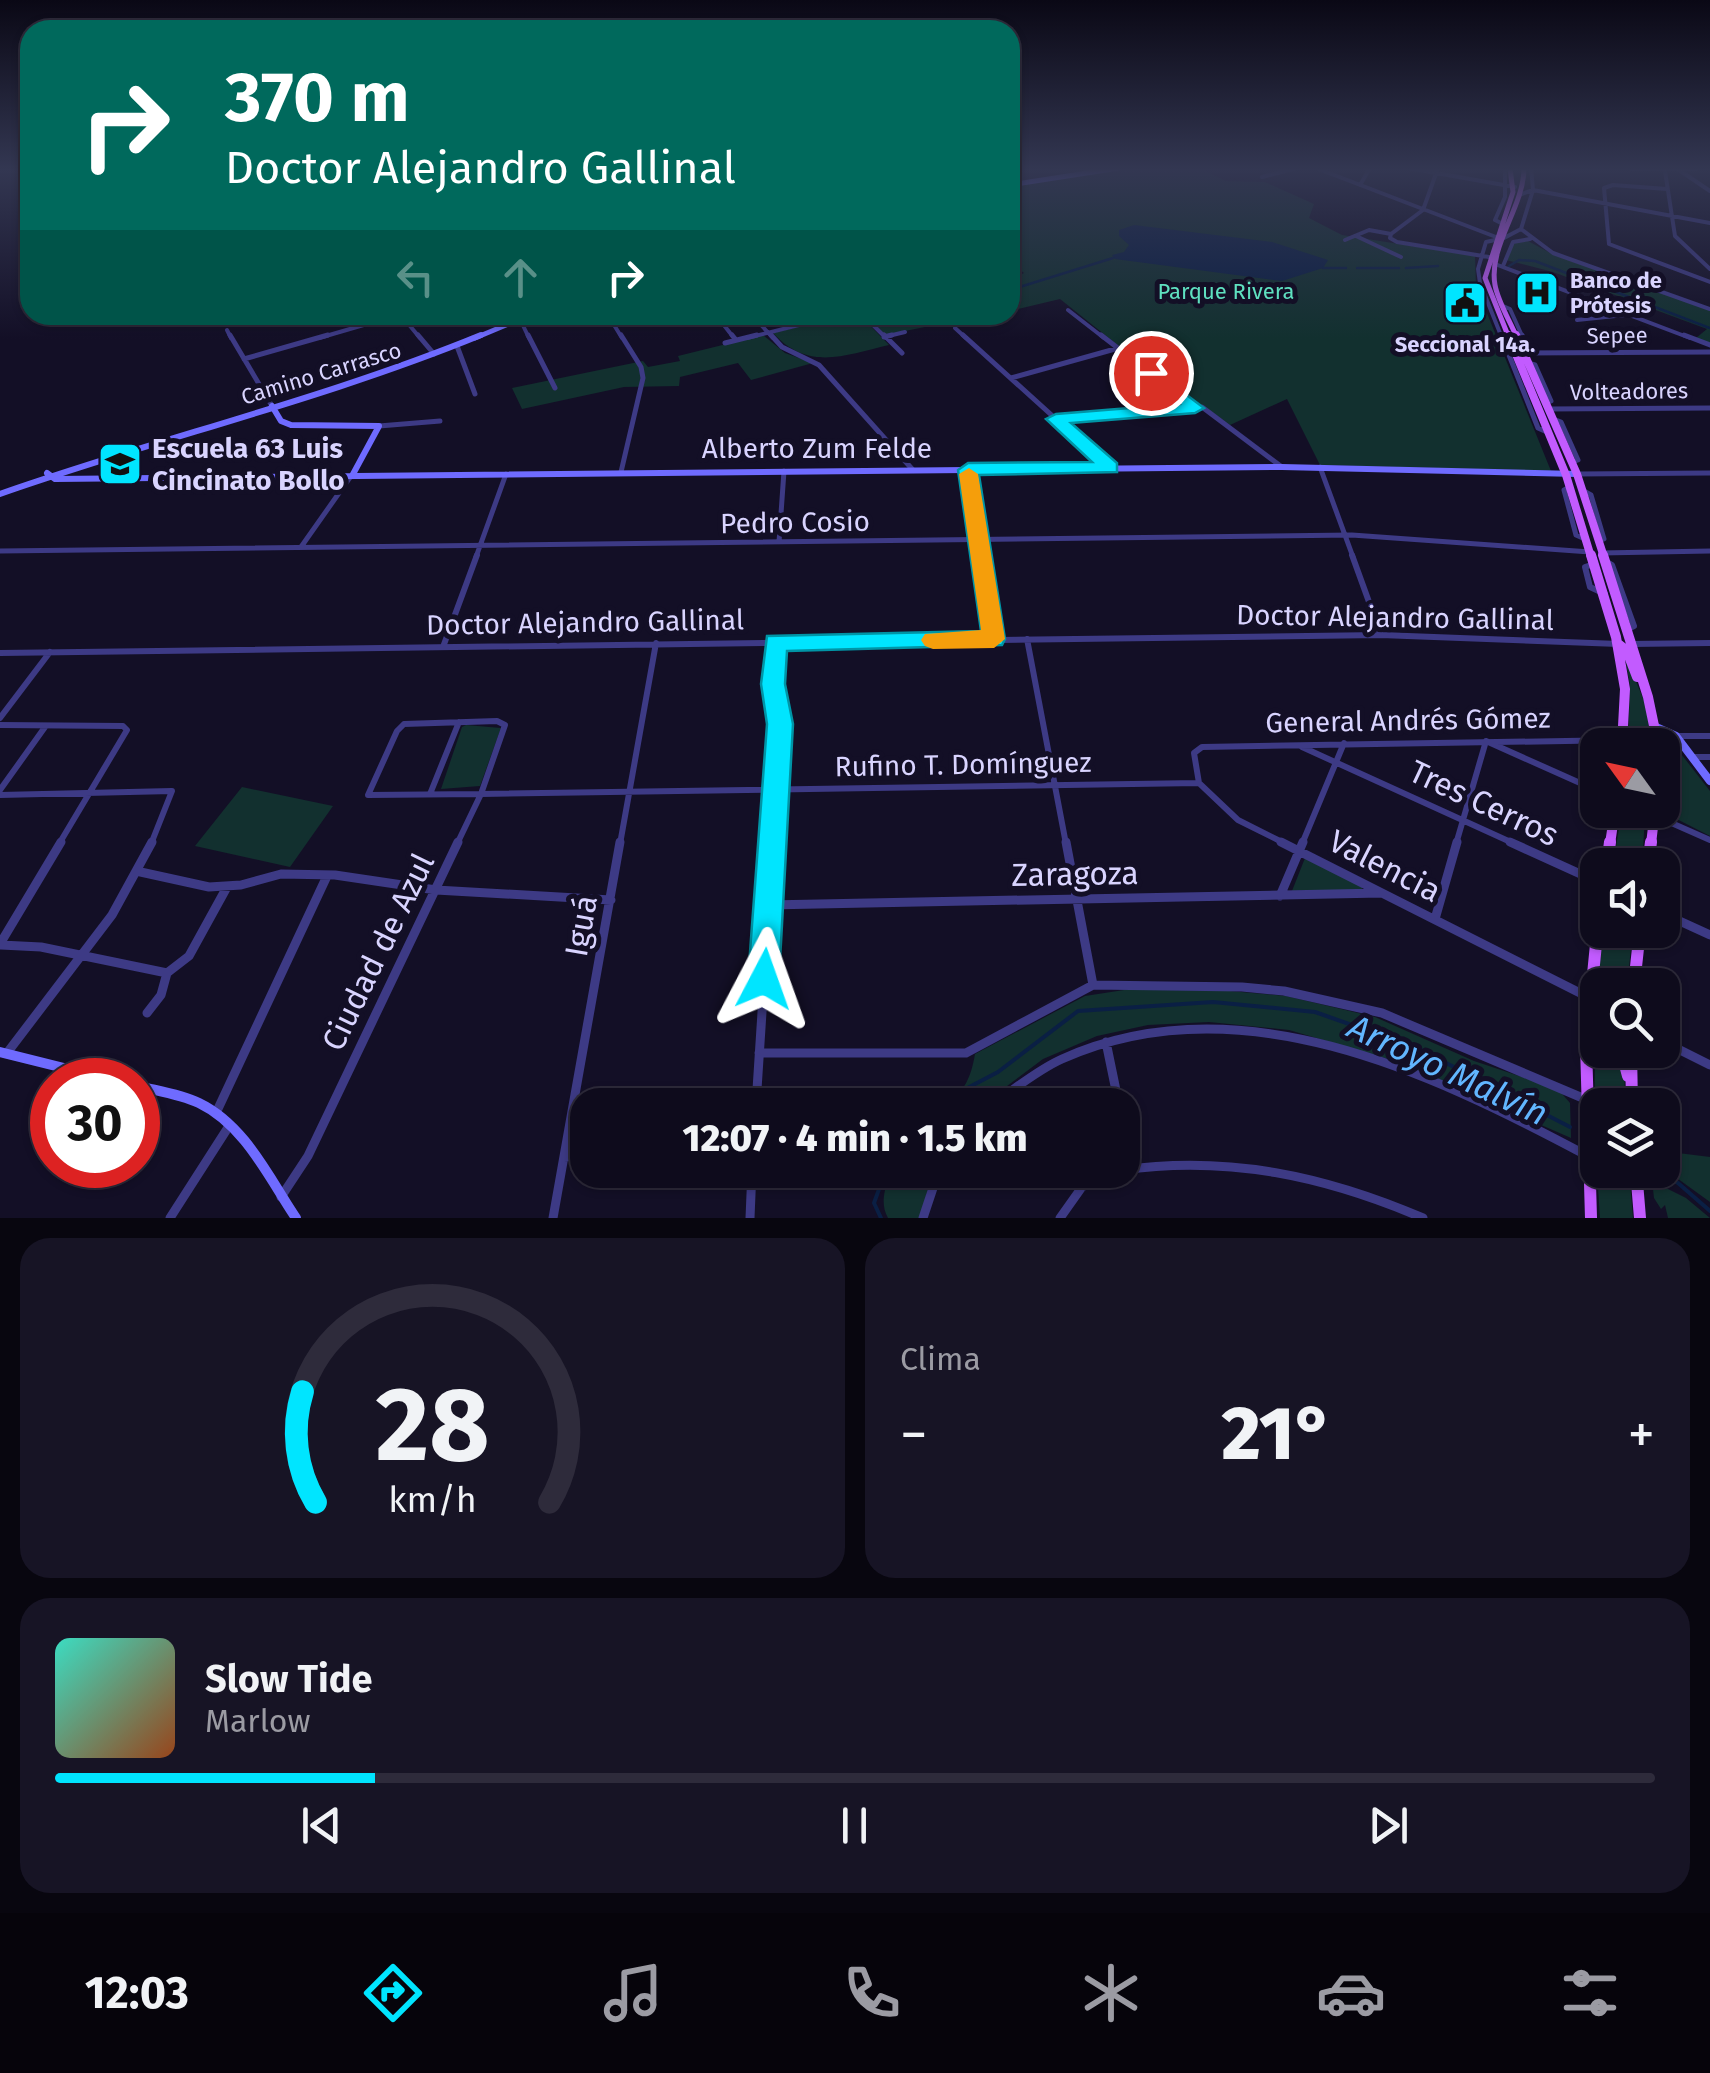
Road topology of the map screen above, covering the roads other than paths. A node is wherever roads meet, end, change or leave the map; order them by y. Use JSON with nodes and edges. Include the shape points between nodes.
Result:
{"nodes":[{"id":1,"x":1403,"y":225,"type":"edge"},
{"id":2,"x":1460,"y":225,"type":"edge"},
{"id":3,"x":1498,"y":225,"type":"edge"},
{"id":4,"x":1500,"y":225,"type":"edge"},
{"id":5,"x":1520,"y":225,"type":"edge"},
{"id":6,"x":1607,"y":225,"type":"edge"},
{"id":7,"x":1673,"y":225,"type":"edge"},
{"id":8,"x":1518,"y":231,"type":"junction"},
{"id":9,"x":1391,"y":234,"type":"junction"},
{"id":10,"x":1355,"y":236,"type":"junction"},
{"id":11,"x":1530,"y":238,"type":"junction"},
{"id":12,"x":1346,"y":240,"type":"dead end"},
{"id":13,"x":1495,"y":240,"type":"junction"},
{"id":14,"x":1485,"y":256,"type":"junction"},
{"id":15,"x":1401,"y":257,"type":"dead end"},
{"id":16,"x":1707,"y":261,"type":"edge"},
{"id":17,"x":1499,"y":265,"type":"junction"},
{"id":18,"x":1710,"y":269,"type":"edge"},
{"id":19,"x":1710,"y":282,"type":"edge"},
{"id":20,"x":1710,"y":309,"type":"edge"},
{"id":21,"x":1068,"y":310,"type":"dead end"},
{"id":22,"x":1631,"y":315,"type":"junction"},
{"id":23,"x":1498,"y":319,"type":"junction"},
{"id":24,"x":1577,"y":320,"type":"dead end"},
{"id":25,"x":363,"y":325,"type":"edge"},
{"id":26,"x":408,"y":325,"type":"edge"},
{"id":27,"x":503,"y":325,"type":"edge"},
{"id":28,"x":524,"y":325,"type":"edge"},
{"id":29,"x":614,"y":325,"type":"edge"},
{"id":30,"x":724,"y":325,"type":"edge"},
{"id":31,"x":761,"y":325,"type":"edge"},
{"id":32,"x":799,"y":325,"type":"edge"},
{"id":33,"x":873,"y":325,"type":"edge"},
{"id":34,"x":954,"y":328,"type":"dead end"},
{"id":35,"x":227,"y":330,"type":"dead end"},
{"id":36,"x":904,"y":332,"type":"dead end"},
{"id":37,"x":768,"y":333,"type":"junction"},
{"id":38,"x":884,"y":337,"type":"junction"},
{"id":39,"x":736,"y":340,"type":"junction"},
{"id":40,"x":725,"y":343,"type":"dead end"},
{"id":41,"x":457,"y":346,"type":"junction"},
{"id":42,"x":1115,"y":349,"type":"junction"},
{"id":43,"x":1710,"y":349,"type":"edge"},
{"id":44,"x":1523,"y":350,"type":"junction"},
{"id":45,"x":902,"y":354,"type":"dead end"},
{"id":46,"x":435,"y":355,"type":"junction"},
{"id":47,"x":244,"y":358,"type":"junction"},
{"id":48,"x":1010,"y":378,"type":"junction"},
{"id":49,"x":554,"y":388,"type":"dead end"},
{"id":50,"x":474,"y":394,"type":"dead end"},
{"id":51,"x":272,"y":406,"type":"junction"},
{"id":52,"x":1547,"y":406,"type":"junction"},
{"id":53,"x":1198,"y":408,"type":"junction"},
{"id":54,"x":1710,"y":408,"type":"edge"},
{"id":55,"x":1056,"y":419,"type":"junction"},
{"id":56,"x":440,"y":422,"type":"dead end"},
{"id":57,"x":379,"y":426,"type":"junction"},
{"id":58,"x":1548,"y":433,"type":"junction"},
{"id":59,"x":1282,"y":466,"type":"junction"},
{"id":60,"x":1320,"y":467,"type":"junction"},
{"id":61,"x":1110,"y":468,"type":"junction"},
{"id":62,"x":913,"y":470,"type":"junction"},
{"id":63,"x":968,"y":470,"type":"junction"},
{"id":64,"x":784,"y":471,"type":"junction"},
{"id":65,"x":621,"y":472,"type":"junction"},
{"id":66,"x":1710,"y":473,"type":"edge"},
{"id":67,"x":47,"y":474,"type":"junction"},
{"id":68,"x":506,"y":474,"type":"junction"},
{"id":69,"x":1577,"y":474,"type":"junction"},
{"id":70,"x":1566,"y":475,"type":"junction"},
{"id":71,"x":352,"y":476,"type":"junction"},
{"id":72,"x":0,"y":493,"type":"edge"},
{"id":73,"x":1345,"y":536,"type":"junction"},
{"id":74,"x":978,"y":539,"type":"junction"},
{"id":75,"x":779,"y":542,"type":"junction"},
{"id":76,"x":480,"y":546,"type":"junction"},
{"id":77,"x":300,"y":548,"type":"junction"},
{"id":78,"x":0,"y":551,"type":"edge"},
{"id":79,"x":1710,"y":551,"type":"edge"},
{"id":80,"x":1597,"y":557,"type":"junction"},
{"id":81,"x":1616,"y":596,"type":"junction"},
{"id":82,"x":1604,"y":598,"type":"junction"},
{"id":83,"x":1626,"y":629,"type":"junction"},
{"id":84,"x":1381,"y":635,"type":"junction"},
{"id":85,"x":1027,"y":638,"type":"junction"},
{"id":86,"x":994,"y":639,"type":"junction"},
{"id":87,"x":776,"y":642,"type":"junction"},
{"id":88,"x":656,"y":643,"type":"junction"},
{"id":89,"x":1710,"y":643,"type":"edge"},
{"id":90,"x":1618,"y":644,"type":"junction"},
{"id":91,"x":1632,"y":644,"type":"junction"},
{"id":92,"x":443,"y":647,"type":"junction"},
{"id":93,"x":0,"y":652,"type":"edge"},
{"id":94,"x":50,"y":652,"type":"junction"},
{"id":95,"x":1648,"y":696,"type":"junction"},
{"id":96,"x":0,"y":722,"type":"edge"},
{"id":97,"x":459,"y":722,"type":"junction"},
{"id":98,"x":46,"y":727,"type":"junction"},
{"id":99,"x":1656,"y":727,"type":"edge"},
{"id":100,"x":1623,"y":728,"type":"edge"},
{"id":101,"x":1680,"y":736,"type":"edge"},
{"id":102,"x":1710,"y":736,"type":"edge"},
{"id":103,"x":1486,"y":741,"type":"junction"},
{"id":104,"x":1680,"y":741,"type":"edge"},
{"id":105,"x":1580,"y":742,"type":"edge"},
{"id":106,"x":1296,"y":744,"type":"junction"},
{"id":107,"x":1344,"y":744,"type":"junction"},
{"id":108,"x":1710,"y":756,"type":"edge"},
{"id":109,"x":1692,"y":757,"type":"junction"},
{"id":110,"x":1337,"y":763,"type":"junction"},
{"id":111,"x":1710,"y":782,"type":"edge"},
{"id":112,"x":1198,"y":783,"type":"junction"},
{"id":113,"x":1580,"y":783,"type":"edge"},
{"id":114,"x":1055,"y":785,"type":"junction"},
{"id":115,"x":775,"y":790,"type":"junction"},
{"id":116,"x":0,"y":792,"type":"edge"},
{"id":117,"x":90,"y":792,"type":"junction"},
{"id":118,"x":630,"y":793,"type":"junction"},
{"id":119,"x":430,"y":794,"type":"junction"},
{"id":120,"x":480,"y":794,"type":"junction"},
{"id":121,"x":1464,"y":822,"type":"junction"},
{"id":122,"x":1680,"y":826,"type":"edge"},
{"id":123,"x":1710,"y":840,"type":"edge"},
{"id":124,"x":1299,"y":851,"type":"junction"},
{"id":125,"x":136,"y":871,"type":"junction"},
{"id":126,"x":1580,"y":874,"type":"edge"},
{"id":127,"x":327,"y":875,"type":"junction"},
{"id":128,"x":226,"y":886,"type":"junction"},
{"id":129,"x":436,"y":890,"type":"junction"},
{"id":130,"x":1382,"y":892,"type":"junction"},
{"id":131,"x":1280,"y":896,"type":"junction"},
{"id":132,"x":1077,"y":898,"type":"junction"},
{"id":133,"x":611,"y":900,"type":"junction"},
{"id":134,"x":768,"y":905,"type":"junction"},
{"id":135,"x":1434,"y":919,"type":"junction"},
{"id":136,"x":1680,"y":921,"type":"edge"},
{"id":137,"x":1710,"y":934,"type":"edge"},
{"id":138,"x":0,"y":944,"type":"edge"},
{"id":139,"x":84,"y":956,"type":"junction"},
{"id":140,"x":167,"y":973,"type":"junction"},
{"id":141,"x":1093,"y":985,"type":"junction"},
{"id":142,"x":1580,"y":992,"type":"edge"},
{"id":143,"x":147,"y":1013,"type":"dead end"},
{"id":144,"x":1106,"y":1042,"type":"junction"},
{"id":145,"x":1680,"y":1050,"type":"edge"},
{"id":146,"x":3,"y":1053,"type":"edge"},
{"id":147,"x":759,"y":1053,"type":"junction"},
{"id":148,"x":30,"y":1060,"type":"edge"},
{"id":149,"x":1710,"y":1065,"type":"edge"},
{"id":150,"x":1627,"y":1068,"type":"edge"},
{"id":151,"x":1631,"y":1068,"type":"edge"},
{"id":152,"x":1631,"y":1083,"type":"junction"},
{"id":153,"x":757,"y":1088,"type":"edge"},
{"id":154,"x":1014,"y":1088,"type":"edge"},
{"id":155,"x":1115,"y":1088,"type":"edge"},
{"id":156,"x":1631,"y":1088,"type":"edge"},
{"id":157,"x":160,"y":1092,"type":"edge"},
{"id":158,"x":1580,"y":1096,"type":"edge"},
{"id":159,"x":216,"y":1114,"type":"junction"},
{"id":160,"x":230,"y":1126,"type":"junction"},
{"id":161,"x":1580,"y":1152,"type":"edge"},
{"id":162,"x":564,"y":1157,"type":"junction"},
{"id":163,"x":570,"y":1157,"type":"edge"},
{"id":164,"x":1140,"y":1168,"type":"edge"},
{"id":165,"x":751,"y":1188,"type":"edge"},
{"id":166,"x":934,"y":1188,"type":"edge"},
{"id":167,"x":1081,"y":1188,"type":"edge"},
{"id":168,"x":1590,"y":1188,"type":"edge"},
{"id":169,"x":1638,"y":1188,"type":"edge"},
{"id":170,"x":281,"y":1197,"type":"junction"},
{"id":171,"x":170,"y":1218,"type":"edge"},
{"id":172,"x":296,"y":1218,"type":"edge"},
{"id":173,"x":553,"y":1218,"type":"edge"},
{"id":174,"x":750,"y":1218,"type":"edge"},
{"id":175,"x":923,"y":1218,"type":"edge"},
{"id":176,"x":1060,"y":1218,"type":"edge"},
{"id":177,"x":1423,"y":1218,"type":"edge"},
{"id":178,"x":1591,"y":1218,"type":"edge"},
{"id":179,"x":1640,"y":1218,"type":"edge"}],
"edges":[{"from":1,"to":9,"type":"street"},
{"from":2,"to":13,"type":"street"},
{"from":3,"to":13,"type":"main road"},
{"from":4,"to":13,"type":"main road"},
{"from":5,"to":8,"type":"street"},
{"from":6,"to":19,"type":"street","via":[[1610,246]]},
{"from":7,"to":16,"type":"street","via":[[1677,238]]},
{"from":8,"to":11,"type":"street"},
{"from":8,"to":13,"type":"street"},
{"from":9,"to":10,"type":"street"},
{"from":9,"to":14,"type":"street","via":[[1397,242]]},
{"from":10,"to":12,"type":"street"},
{"from":10,"to":15,"type":"street"},
{"from":11,"to":17,"type":"street","via":[[1512,242]]},
{"from":11,"to":20,"type":"street","via":[[1554,253]]},
{"from":13,"to":14,"type":"main road"},
{"from":13,"to":17,"type":"main road"},
{"from":14,"to":23,"type":"main road"},
{"from":16,"to":18,"type":"street"},
{"from":17,"to":22,"type":"street"},
{"from":17,"to":44,"type":"main road","via":[[1494,278]]},
{"from":21,"to":42,"type":"street"},
{"from":22,"to":24,"type":"street"},
{"from":22,"to":43,"type":"street"},
{"from":23,"to":58,"type":"main road"},
{"from":23,"to":58,"type":"street","via":[[1538,428]]},
{"from":25,"to":47,"type":"street"},
{"from":26,"to":46,"type":"street"},
{"from":27,"to":41,"type":"street","name":"Camino Carrasco"},
{"from":28,"to":49,"type":"street"},
{"from":29,"to":65,"type":"street","via":[[641,370]]},
{"from":30,"to":39,"type":"street"},
{"from":31,"to":37,"type":"street"},
{"from":32,"to":37,"type":"street"},
{"from":33,"to":38,"type":"street"},
{"from":34,"to":48,"type":"street"},
{"from":35,"to":47,"type":"street"},
{"from":36,"to":38,"type":"street"},
{"from":37,"to":39,"type":"street"},
{"from":37,"to":62,"type":"street","via":[[819,365]]},
{"from":38,"to":45,"type":"street"},
{"from":39,"to":40,"type":"street"},
{"from":41,"to":46,"type":"street","name":"Camino Carrasco"},
{"from":41,"to":50,"type":"street"},
{"from":42,"to":48,"type":"street"},
{"from":42,"to":53,"type":"street"},
{"from":43,"to":44,"type":"street","name":"Sepee"},
{"from":44,"to":52,"type":"main road"},
{"from":46,"to":51,"type":"street","name":"Camino Carrasco"},
{"from":47,"to":51,"type":"street"},
{"from":48,"to":55,"type":"street"},
{"from":51,"to":57,"type":"street","via":[[291,426]]},
{"from":51,"to":67,"type":"street","name":"Camino Carrasco"},
{"from":52,"to":54,"type":"street","name":"Volteadores"},
{"from":52,"to":69,"type":"main road"},
{"from":53,"to":55,"type":"street"},
{"from":53,"to":59,"type":"street"},
{"from":55,"to":61,"type":"street"},
{"from":56,"to":57,"type":"street"},
{"from":57,"to":71,"type":"street"},
{"from":58,"to":70,"type":"main road"},
{"from":59,"to":60,"type":"street","name":"Alberto Zum Felde"},
{"from":59,"to":61,"type":"street","name":"Alberto Zum Felde"},
{"from":60,"to":70,"type":"street","name":"Alberto Zum Felde"},
{"from":60,"to":73,"type":"street"},
{"from":61,"to":63,"type":"street","name":"Alberto Zum Felde"},
{"from":62,"to":63,"type":"street","name":"Alberto Zum Felde"},
{"from":62,"to":64,"type":"street","name":"Alberto Zum Felde"},
{"from":63,"to":74,"type":"street"},
{"from":64,"to":65,"type":"street","name":"Alberto Zum Felde"},
{"from":64,"to":75,"type":"street"},
{"from":65,"to":68,"type":"street","name":"Alberto Zum Felde"},
{"from":66,"to":69,"type":"street","name":"Alberto Zum Felde"},
{"from":67,"to":71,"type":"street","name":"Alberto Zum Felde","via":[[55,480]]},
{"from":67,"to":72,"type":"street","name":"Camino Carrasco"},
{"from":68,"to":71,"type":"street","name":"Alberto Zum Felde"},
{"from":68,"to":76,"type":"street"},
{"from":69,"to":70,"type":"street","name":"Alberto Zum Felde"},
{"from":69,"to":80,"type":"main road"},
{"from":70,"to":80,"type":"main road"},
{"from":71,"to":77,"type":"street"},
{"from":73,"to":74,"type":"street","name":"Pedro Cosio"},
{"from":73,"to":80,"type":"street","name":"Pedro Cosio"},
{"from":73,"to":84,"type":"street"},
{"from":74,"to":75,"type":"street","name":"Pedro Cosio"},
{"from":74,"to":86,"type":"street"},
{"from":75,"to":76,"type":"street","name":"Pedro Cosio"},
{"from":76,"to":77,"type":"street","name":"Pedro Cosio"},
{"from":76,"to":92,"type":"street"},
{"from":77,"to":78,"type":"street","name":"Pedro Cosio"},
{"from":79,"to":80,"type":"street","name":"Pedro Cosio"},
{"from":80,"to":81,"type":"main road"},
{"from":80,"to":82,"type":"main road"},
{"from":80,"to":83,"type":"street","via":[[1612,564],[1634,626]]},
{"from":81,"to":82,"type":"street"},
{"from":81,"to":83,"type":"main road"},
{"from":82,"to":90,"type":"main road"},
{"from":82,"to":91,"type":"main road","via":[[1622,638]]},
{"from":83,"to":91,"type":"main road"},
{"from":84,"to":85,"type":"street","name":"Doctor Alejandro Gallinal"},
{"from":84,"to":90,"type":"street","name":"Doctor Alejandro Gallinal"},
{"from":85,"to":86,"type":"street","name":"Doctor Alejandro Gallinal"},
{"from":85,"to":114,"type":"street"},
{"from":86,"to":87,"type":"street","name":"Doctor Alejandro Gallinal"},
{"from":87,"to":88,"type":"street","name":"Doctor Alejandro Gallinal"},
{"from":87,"to":115,"type":"street"},
{"from":88,"to":92,"type":"street","name":"Doctor Alejandro Gallinal"},
{"from":88,"to":118,"type":"street","name":"Iguá"},
{"from":89,"to":91,"type":"street","name":"Doctor Alejandro Gallinal"},
{"from":90,"to":91,"type":"street","name":"Doctor Alejandro Gallinal"},
{"from":90,"to":95,"type":"main road"},
{"from":90,"to":100,"type":"main road"},
{"from":91,"to":95,"type":"main road"},
{"from":92,"to":94,"type":"street","name":"Doctor Alejandro Gallinal"},
{"from":93,"to":94,"type":"street","name":"Doctor Alejandro Gallinal"},
{"from":94,"to":96,"type":"street"},
{"from":95,"to":99,"type":"main road"},
{"from":96,"to":98,"type":"street"},
{"from":97,"to":119,"type":"street"},
{"from":97,"to":119,"type":"street","name":"Rufino T. Domínguez","via":[[400,726],[368,795]]},
{"from":97,"to":120,"type":"street","name":"Ciudad de Azul","via":[[504,723]]},
{"from":98,"to":116,"type":"street"},
{"from":98,"to":117,"type":"street","via":[[127,727]]},
{"from":101,"to":102,"type":"street"},
{"from":103,"to":105,"type":"street","name":"General Andrés Gómez"},
{"from":103,"to":107,"type":"street","name":"General Andrés Gómez"},
{"from":103,"to":113,"type":"street"},
{"from":103,"to":121,"type":"street"},
{"from":104,"to":109,"type":"street"},
{"from":106,"to":107,"type":"street","name":"General Andrés Gómez"},
{"from":106,"to":110,"type":"street","name":"Tres Cerros"},
{"from":106,"to":112,"type":"street","name":"General Andrés Gómez","via":[[1196,749]]},
{"from":107,"to":110,"type":"street"},
{"from":108,"to":109,"type":"street"},
{"from":109,"to":111,"type":"street"},
{"from":110,"to":121,"type":"street","name":"Tres Cerros"},
{"from":110,"to":124,"type":"street"},
{"from":112,"to":114,"type":"street","name":"Rufino T. Domínguez"},
{"from":112,"to":124,"type":"street","name":"Valencia","via":[[1238,820]]},
{"from":114,"to":115,"type":"street","name":"Rufino T. Domínguez"},
{"from":114,"to":132,"type":"street"},
{"from":115,"to":118,"type":"street","name":"Rufino T. Domínguez"},
{"from":115,"to":134,"type":"street"},
{"from":116,"to":117,"type":"street"},
{"from":117,"to":125,"type":"street","via":[[172,791]]},
{"from":117,"to":138,"type":"street"},
{"from":118,"to":120,"type":"street","name":"Rufino T. Domínguez"},
{"from":118,"to":133,"type":"street","name":"Iguá"},
{"from":119,"to":120,"type":"street","name":"Rufino T. Domínguez"},
{"from":120,"to":129,"type":"street","name":"Ciudad de Azul"},
{"from":121,"to":126,"type":"street","name":"Tres Cerros"},
{"from":121,"to":135,"type":"street"},
{"from":122,"to":123,"type":"street"},
{"from":124,"to":130,"type":"street","name":"Valencia"},
{"from":124,"to":131,"type":"street"},
{"from":125,"to":128,"type":"street"},
{"from":125,"to":139,"type":"street"},
{"from":127,"to":128,"type":"street","via":[[281,874]]},
{"from":127,"to":129,"type":"street"},
{"from":127,"to":159,"type":"street"},
{"from":128,"to":140,"type":"street","via":[[189,956]]},
{"from":129,"to":133,"type":"street"},
{"from":129,"to":170,"type":"street","name":"Ciudad de Azul","via":[[308,1156]]},
{"from":130,"to":131,"type":"street","name":"Zaragoza"},
{"from":130,"to":135,"type":"street","name":"Valencia"},
{"from":131,"to":132,"type":"street","name":"Zaragoza"},
{"from":132,"to":134,"type":"street","name":"Zaragoza"},
{"from":132,"to":141,"type":"street"},
{"from":133,"to":162,"type":"street","name":"Iguá"},
{"from":134,"to":147,"type":"street"},
{"from":135,"to":142,"type":"street","name":"Valencia"},
{"from":136,"to":137,"type":"street"},
{"from":138,"to":139,"type":"street"},
{"from":139,"to":140,"type":"street"},
{"from":139,"to":146,"type":"street"},
{"from":140,"to":143,"type":"street"},
{"from":141,"to":147,"type":"street","via":[[966,1053]]},
{"from":141,"to":158,"type":"street","via":[[1284,991],[1382,1013]]},
{"from":144,"to":154,"type":"street","via":[[1041,1068]]},
{"from":144,"to":155,"type":"street"},
{"from":144,"to":161,"type":"street","via":[[1189,1028],[1307,1039],[1426,1077]]},
{"from":145,"to":149,"type":"street"},
{"from":146,"to":148,"type":"street"},
{"from":147,"to":153,"type":"street"},
{"from":150,"to":152,"type":"main road"},
{"from":151,"to":152,"type":"main road"},
{"from":152,"to":156,"type":"main road"},
{"from":157,"to":159,"type":"street"},
{"from":159,"to":160,"type":"street"},
{"from":160,"to":170,"type":"street"},
{"from":160,"to":171,"type":"street"},
{"from":162,"to":163,"type":"street"},
{"from":162,"to":173,"type":"street","name":"Iguá"},
{"from":164,"to":177,"type":"street","via":[[1201,1164],[1279,1172],[1354,1190]]},
{"from":165,"to":174,"type":"street"},
{"from":166,"to":175,"type":"street"},
{"from":167,"to":176,"type":"street"},
{"from":168,"to":178,"type":"main road"},
{"from":169,"to":179,"type":"main road"},
{"from":170,"to":172,"type":"street"}]}
